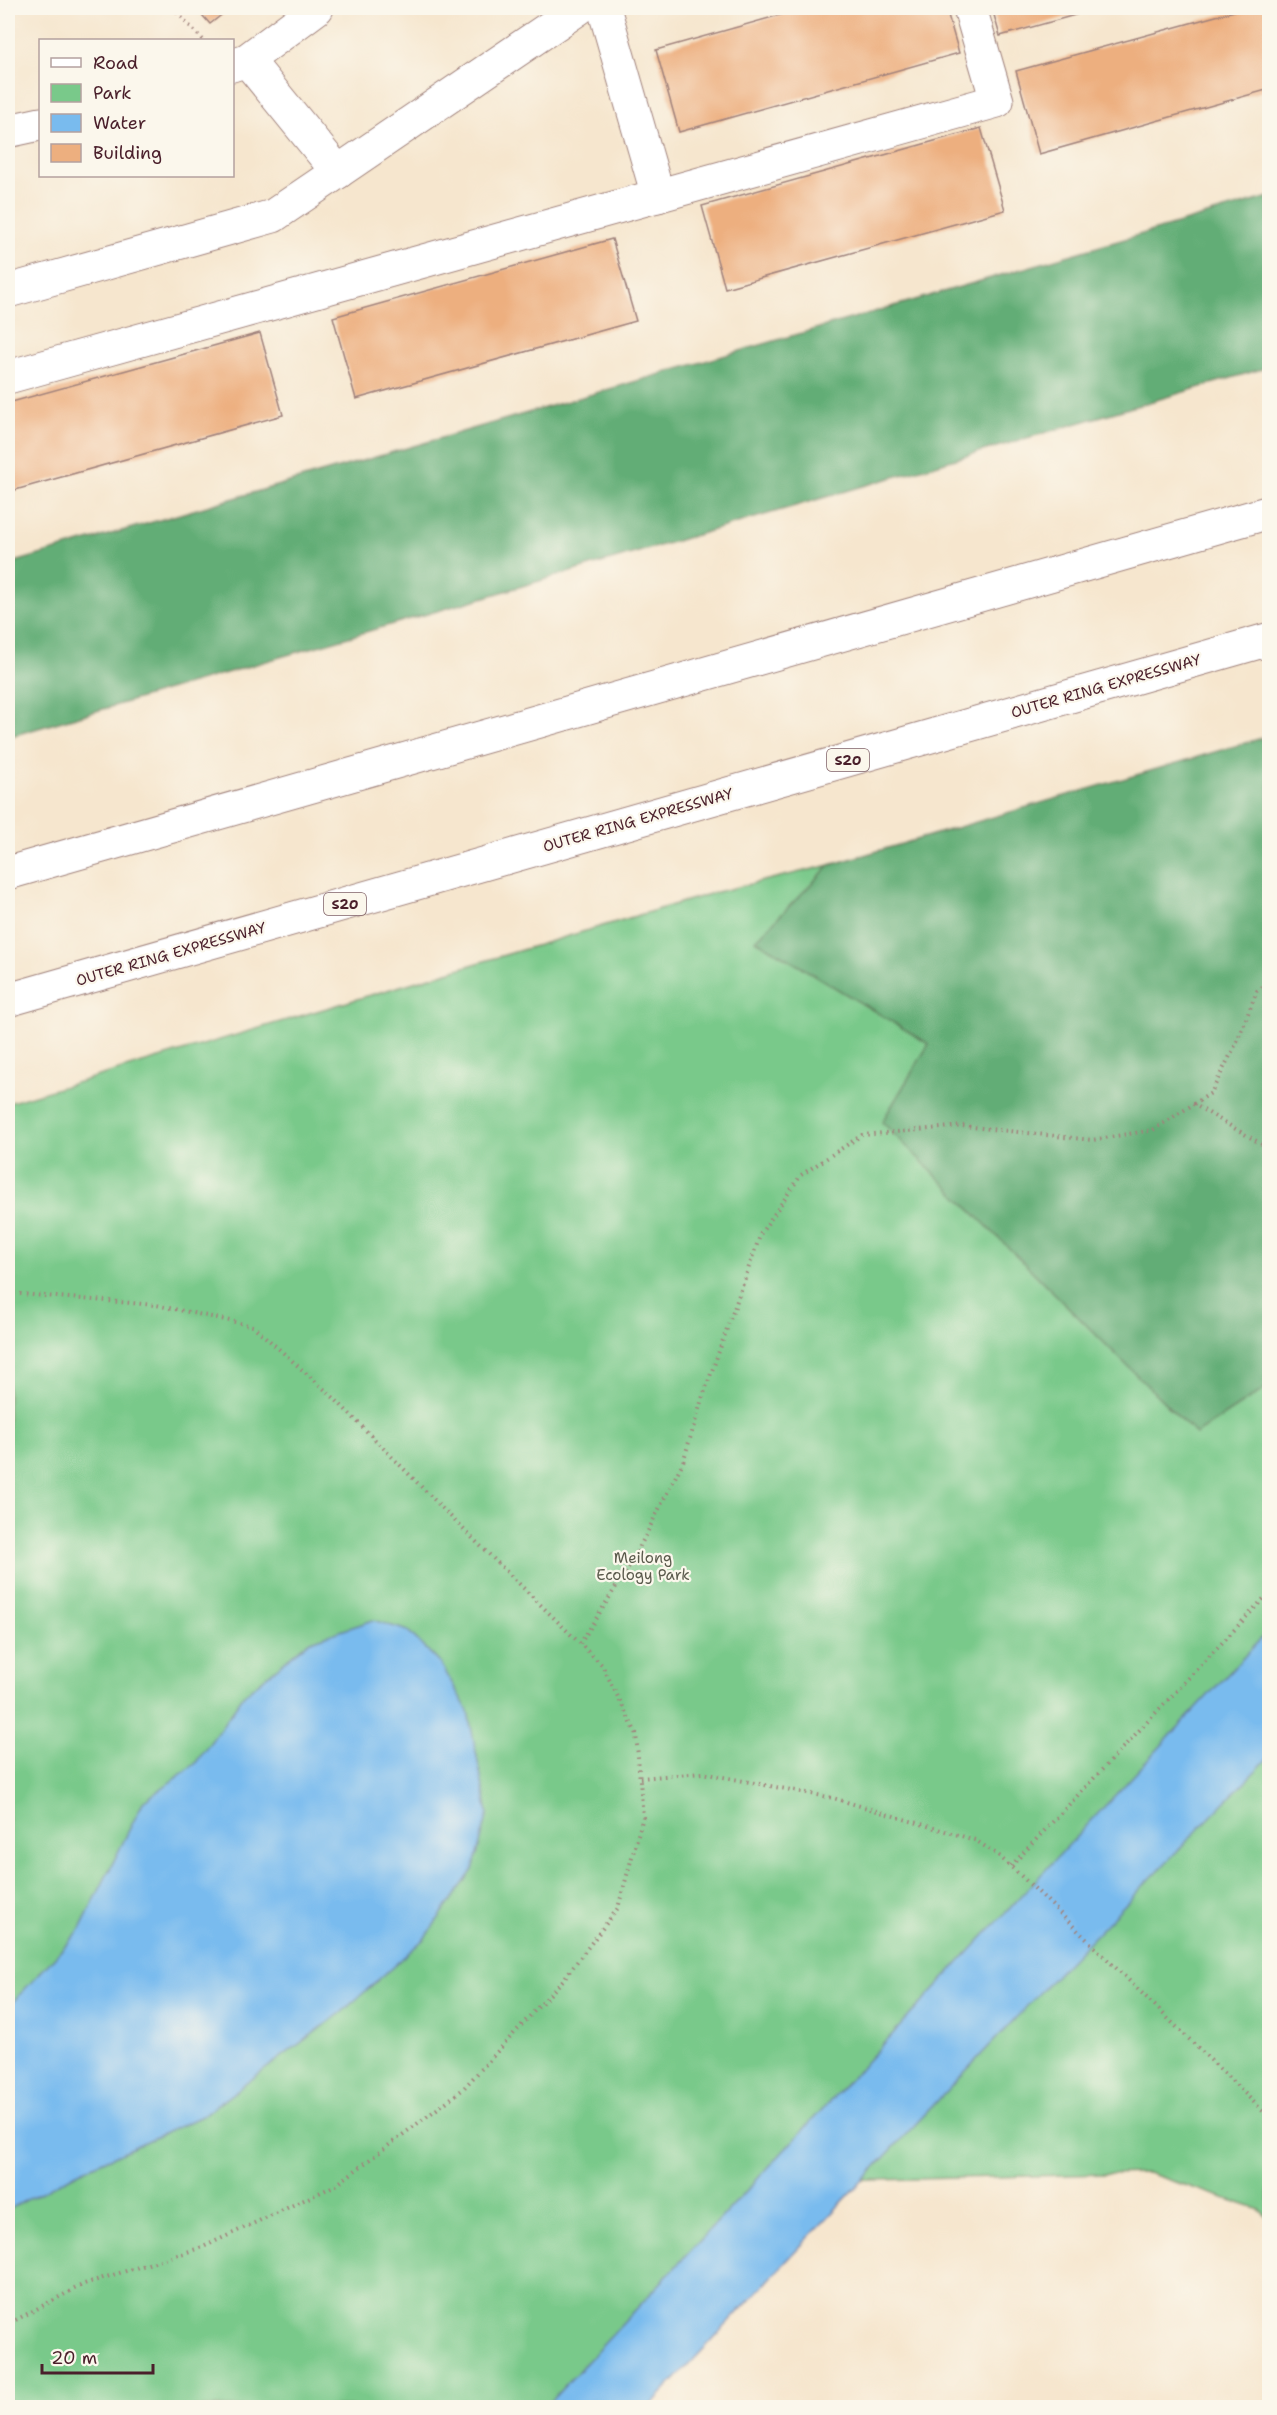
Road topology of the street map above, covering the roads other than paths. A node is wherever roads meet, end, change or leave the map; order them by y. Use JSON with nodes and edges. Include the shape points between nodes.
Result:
{"nodes":[{"id":1,"x":317,"y":8,"type":"edge"},
{"id":2,"x":579,"y":8,"type":"edge"},
{"id":3,"x":604,"y":8,"type":"edge"},
{"id":4,"x":970,"y":8,"type":"edge"},
{"id":5,"x":240,"y":62,"type":"edge"},
{"id":6,"x":39,"y":124,"type":"edge"},
{"id":7,"x":8,"y":131,"type":"edge"},
{"id":8,"x":338,"y":172,"type":"junction"},
{"id":9,"x":658,"y":196,"type":"junction"},
{"id":10,"x":8,"y":291,"type":"edge"},
{"id":11,"x":8,"y":377,"type":"edge"},
{"id":12,"x":1269,"y":512,"type":"edge"},
{"id":13,"x":1269,"y":639,"type":"edge"},
{"id":14,"x":8,"y":873,"type":"edge"},
{"id":15,"x":8,"y":1000,"type":"edge"}],
"edges":[{"from":1,"to":5,"type":"main road"},
{"from":2,"to":8,"type":"main road"},
{"from":3,"to":9,"type":"main road"},
{"from":4,"to":9,"type":"main road","via":[[997,101]]},
{"from":5,"to":8,"type":"main road"},
{"from":6,"to":7,"type":"main road"},
{"from":8,"to":10,"type":"main road","via":[[273,216]]},
{"from":9,"to":11,"type":"main road"},
{"from":12,"to":14,"type":"main road"},
{"from":13,"to":15,"type":"main road","name":"OUTER RING EXPRESSWAY","number":"S20"}]}
